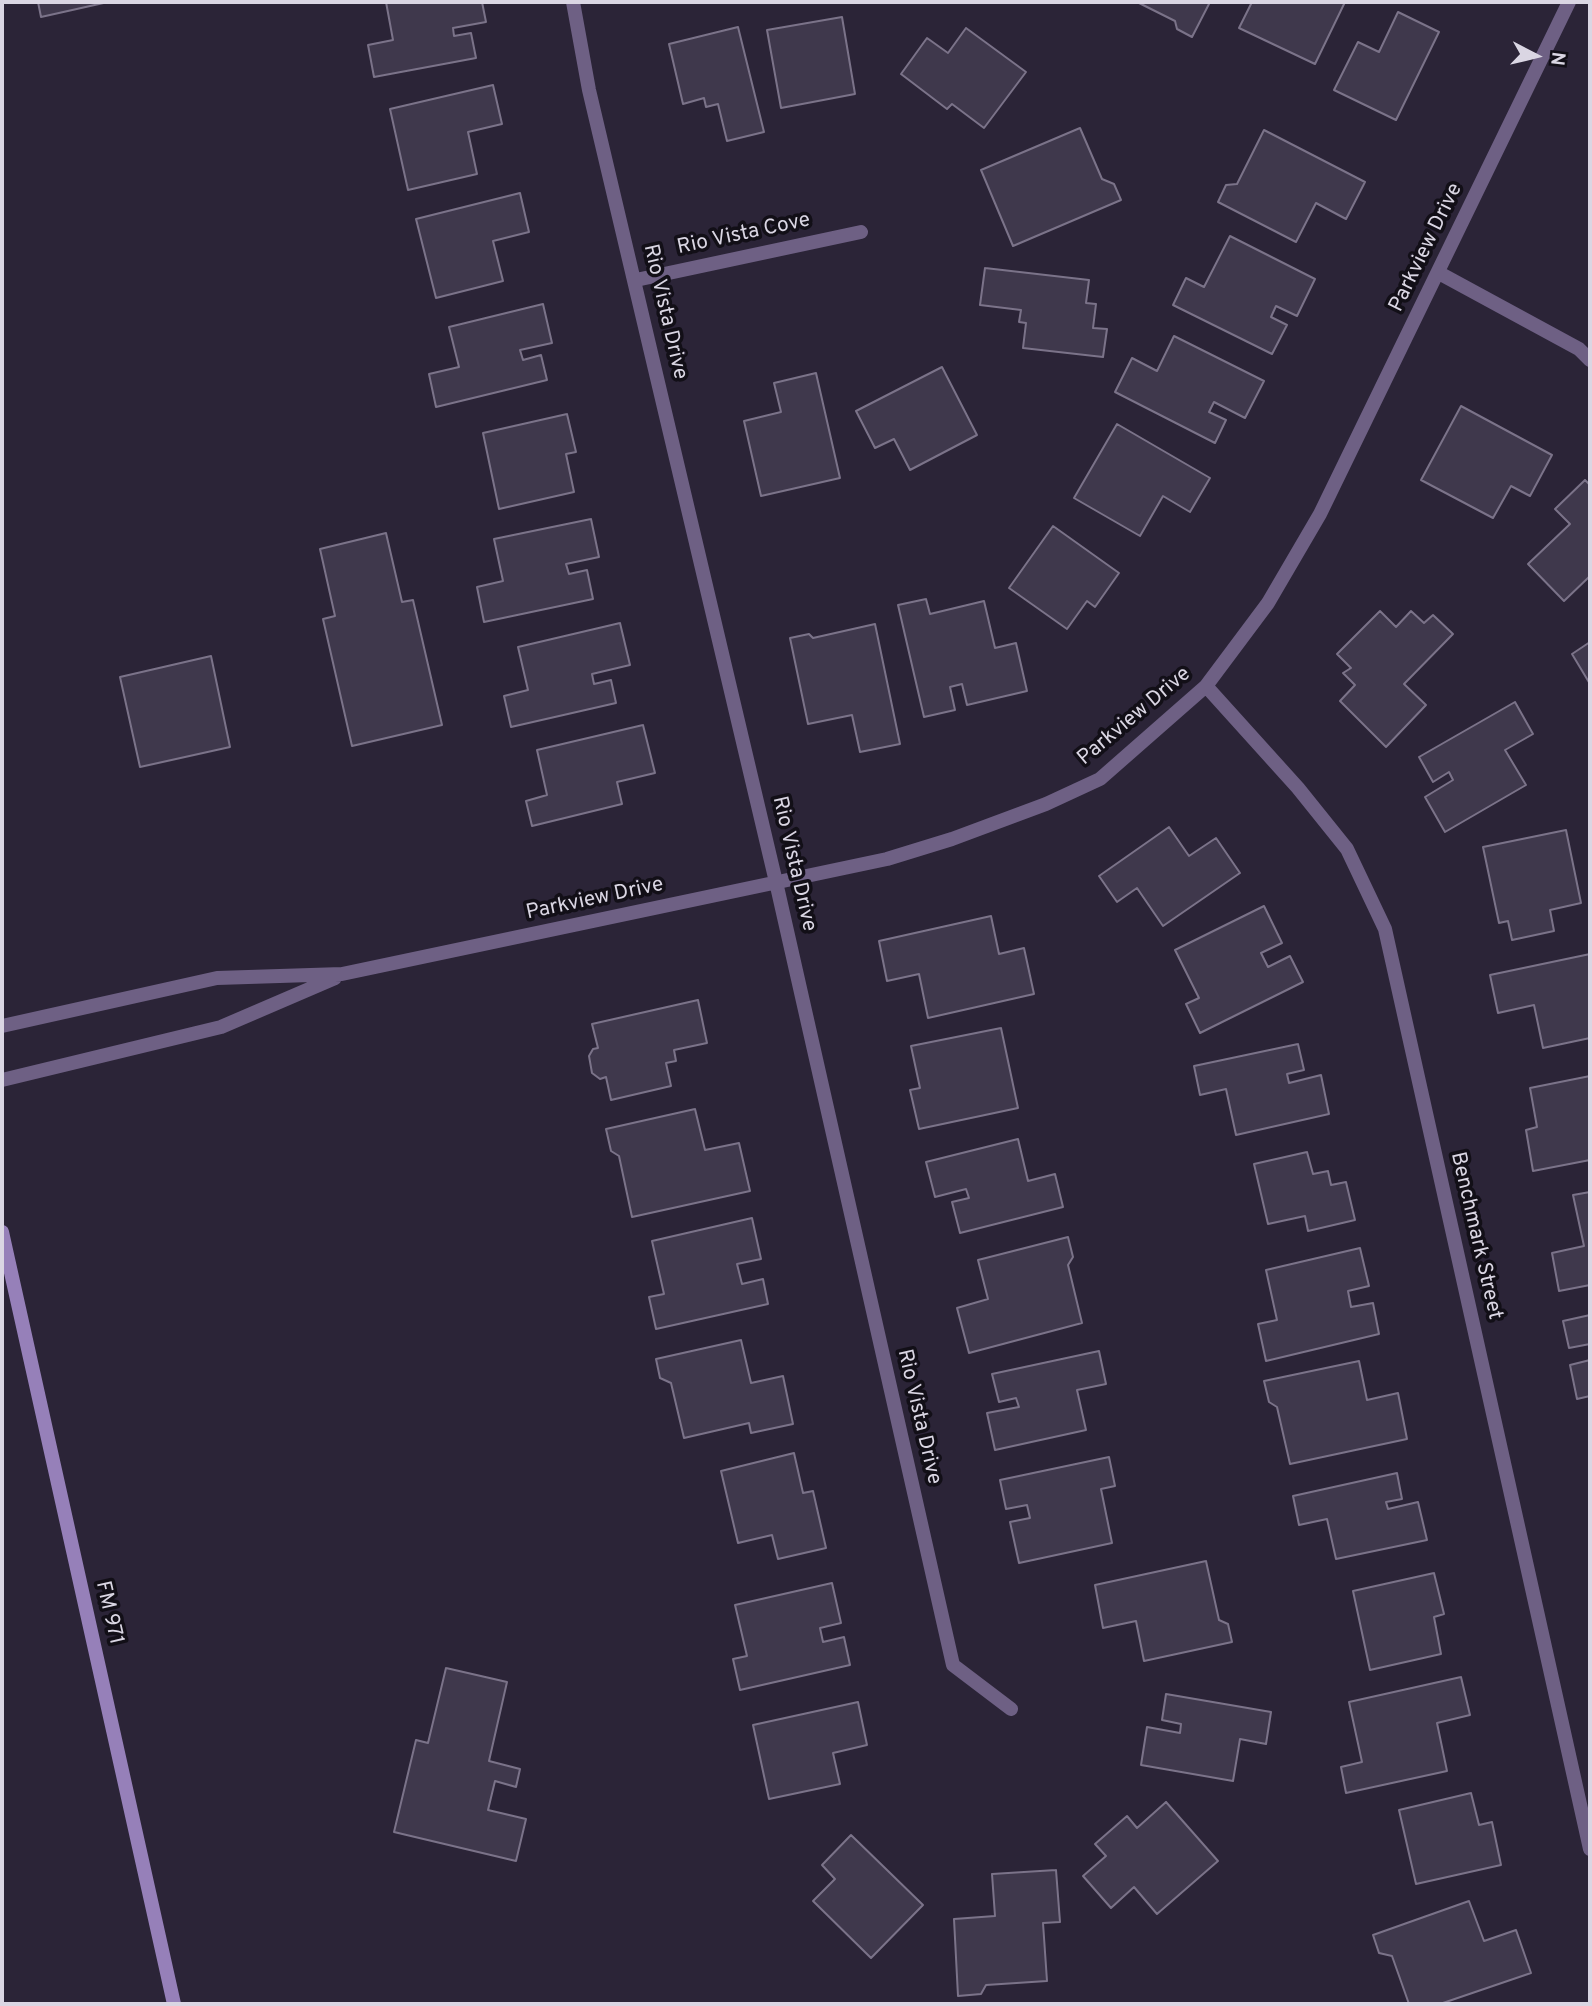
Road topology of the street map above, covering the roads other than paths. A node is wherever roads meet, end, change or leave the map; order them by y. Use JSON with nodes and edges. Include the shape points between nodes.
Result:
{"nodes":[{"id":1,"x":573,"y":2,"type":"edge"},
{"id":2,"x":1569,"y":2,"type":"edge"},
{"id":3,"x":861,"y":232,"type":"dead end"},
{"id":4,"x":1439,"y":273,"type":"junction"},
{"id":5,"x":636,"y":280,"type":"junction"},
{"id":6,"x":1585,"y":350,"type":"edge"},
{"id":7,"x":1590,"y":360,"type":"edge"},
{"id":8,"x":1206,"y":686,"type":"junction"},
{"id":9,"x":776,"y":882,"type":"junction"},
{"id":10,"x":342,"y":974,"type":"junction"},
{"id":11,"x":2,"y":1026,"type":"edge"},
{"id":12,"x":2,"y":1080,"type":"edge"},
{"id":13,"x":2,"y":1232,"type":"edge"},
{"id":14,"x":1011,"y":1709,"type":"dead end"},
{"id":15,"x":1590,"y":1849,"type":"edge"},
{"id":16,"x":174,"y":2004,"type":"edge"}],
"edges":[{"from":1,"to":5,"type":"street","name":"Rio Vista Drive","via":[[589,90]]},
{"from":2,"to":4,"type":"street","name":"Parkview Drive"},
{"from":3,"to":5,"type":"street","name":"Rio Vista Cove"},
{"from":4,"to":6,"type":"street"},
{"from":4,"to":8,"type":"street","name":"Parkview Drive","via":[[1320,514],[1268,603]]},
{"from":5,"to":9,"type":"street","name":"Rio Vista Drive"},
{"from":6,"to":7,"type":"street"},
{"from":8,"to":9,"type":"street","name":"Parkview Drive","via":[[1100,779],[1046,804],[887,859]]},
{"from":8,"to":15,"type":"street","name":"Benchmark Street","via":[[1346,849],[1385,929]]},
{"from":9,"to":10,"type":"street","name":"Parkview Drive"},
{"from":9,"to":14,"type":"street","name":"Rio Vista Drive","via":[[953,1665]]},
{"from":10,"to":11,"type":"street","name":"Parkview Drive","via":[[217,978]]},
{"from":10,"to":12,"type":"street","name":"Parkview Drive","via":[[221,1027]]},
{"from":13,"to":16,"type":"main road","name":"FM 971","number":"FM 971"}]}
